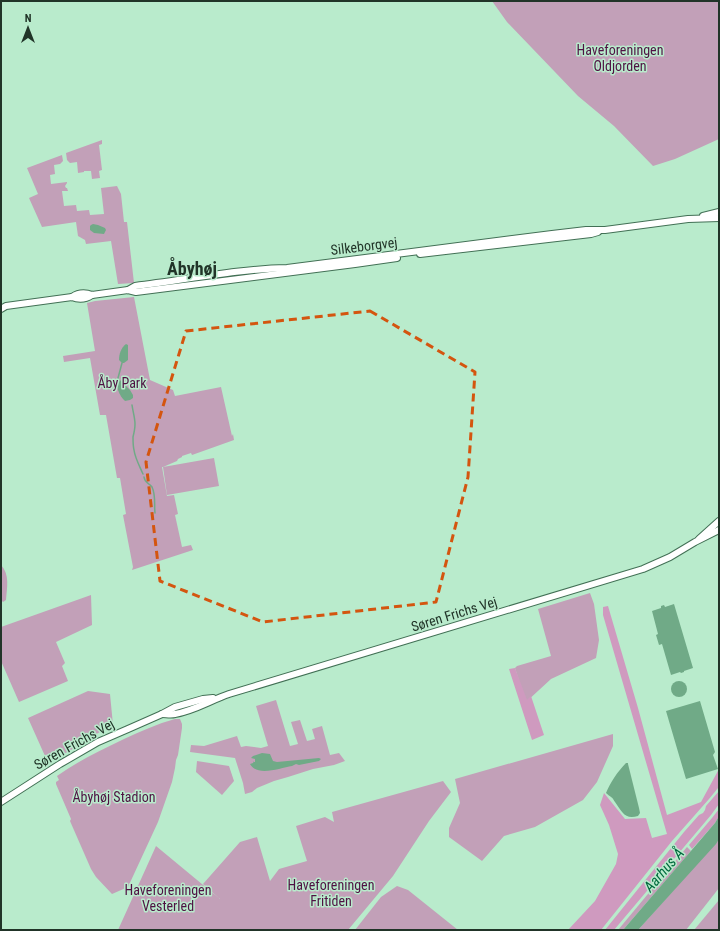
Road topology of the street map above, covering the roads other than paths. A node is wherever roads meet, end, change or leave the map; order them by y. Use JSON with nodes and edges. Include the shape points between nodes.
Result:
{"nodes":[{"id":1,"x":719,"y":212,"type":"edge"},
{"id":2,"x":719,"y":218,"type":"edge"},
{"id":3,"x":688,"y":219,"type":"junction"},
{"id":4,"x":3,"y":306,"type":"edge"},
{"id":5,"x":719,"y":521,"type":"edge"},
{"id":6,"x":719,"y":530,"type":"edge"},
{"id":7,"x":695,"y":542,"type":"junction"},
{"id":8,"x":1,"y":802,"type":"edge"}],
"edges":[{"from":1,"to":3,"type":"street","name":"Silkeborgvej"},
{"from":2,"to":3,"type":"street","name":"Silkeborgvej"},
{"from":3,"to":4,"type":"street","name":"Silkeborgvej","via":[[591,234],[136,292],[128,290],[92,295],[77,294],[72,297]]},
{"from":5,"to":7,"type":"street","name":"Søren Frichs Vej"},
{"from":6,"to":7,"type":"street","name":"Søren Frichs Vej"},
{"from":7,"to":8,"type":"street","name":"Søren Frichs Vej","via":[[662,561],[632,572],[229,694],[202,706],[175,714],[162,714],[98,742]]}]}
